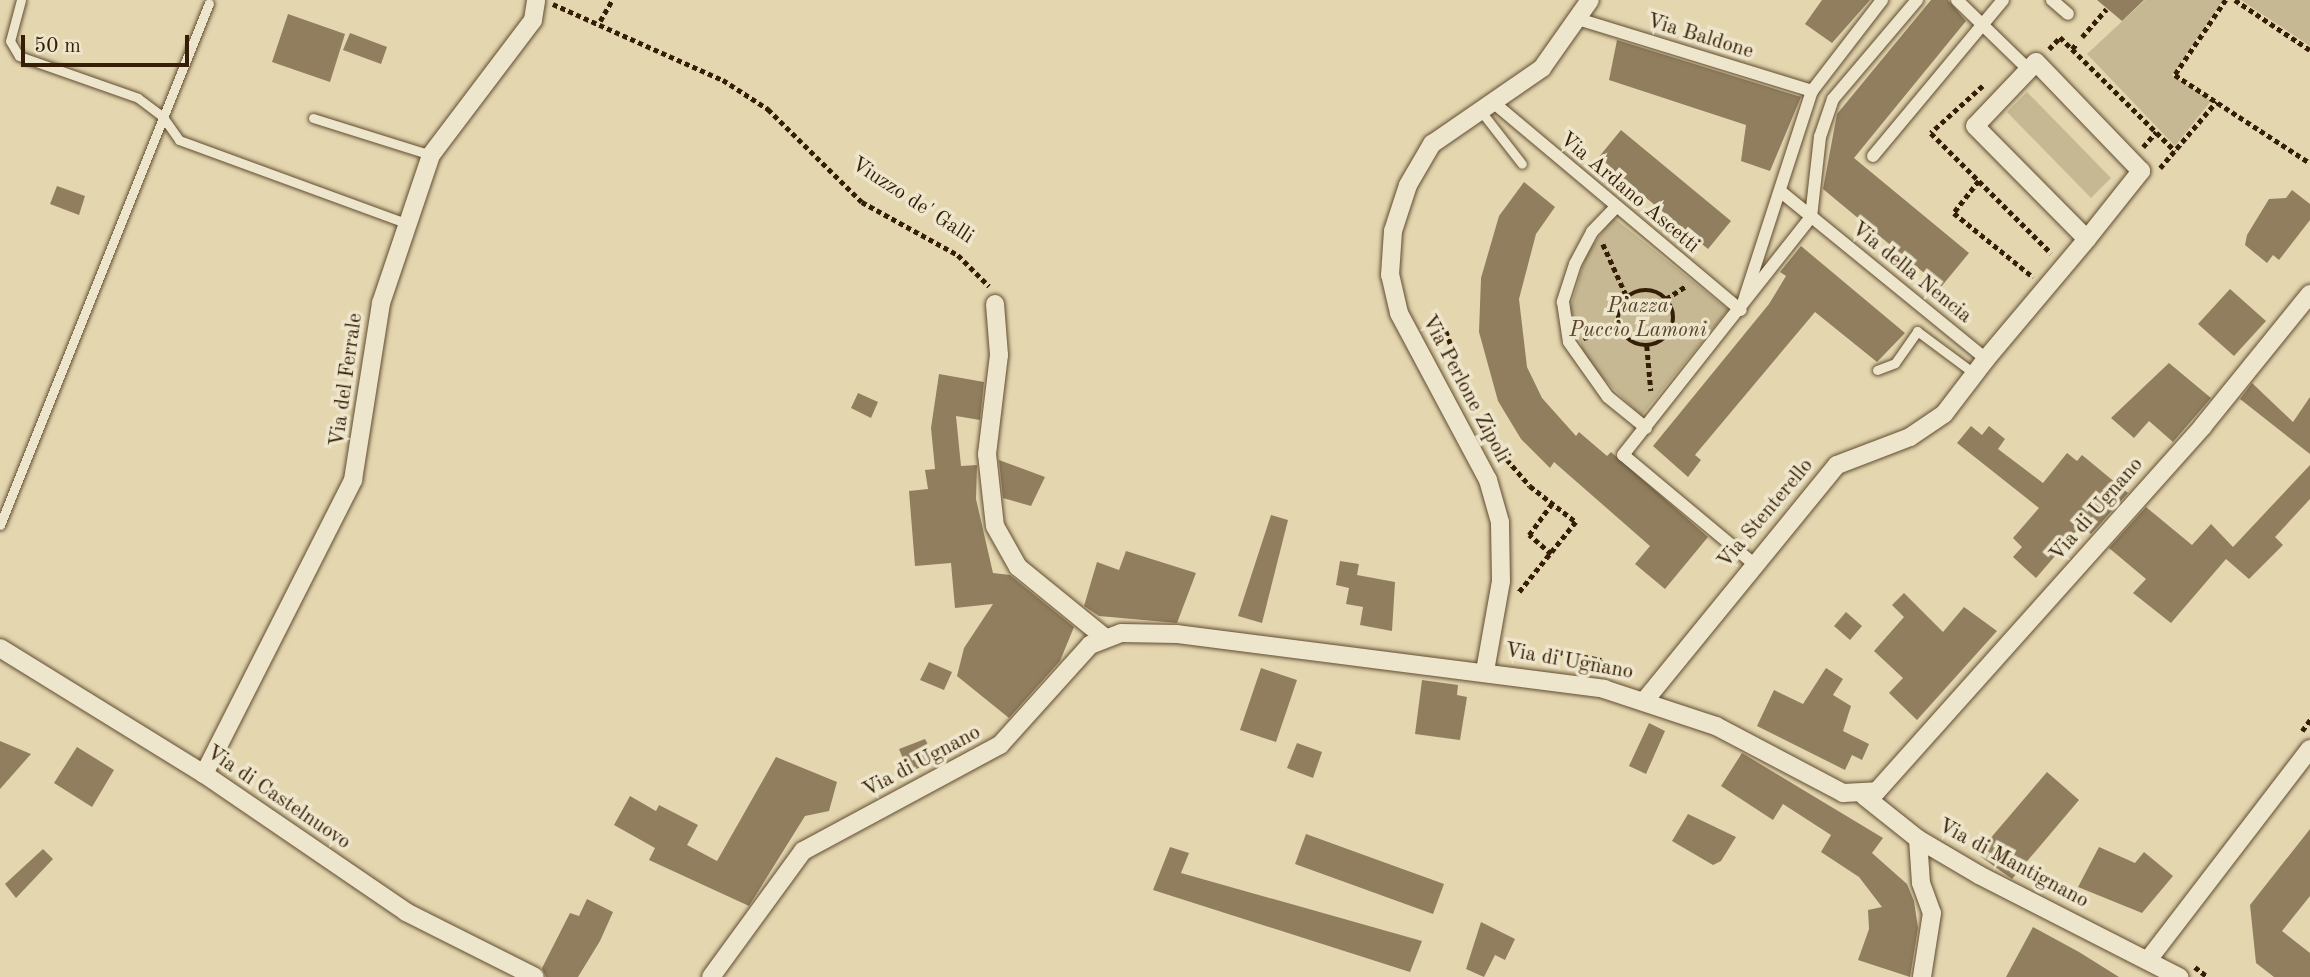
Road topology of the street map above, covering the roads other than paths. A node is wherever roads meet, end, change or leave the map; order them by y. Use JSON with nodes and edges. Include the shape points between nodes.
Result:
{"nodes":[{"id":1,"x":21,"y":0,"type":"edge"},
{"id":2,"x":1590,"y":0,"type":"edge"},
{"id":3,"x":1882,"y":0,"type":"edge"},
{"id":4,"x":1917,"y":0,"type":"edge"},
{"id":5,"x":1957,"y":0,"type":"edge"},
{"id":6,"x":2003,"y":0,"type":"edge"},
{"id":7,"x":2052,"y":0,"type":"edge"},
{"id":8,"x":537,"y":2,"type":"edge"},
{"id":9,"x":209,"y":3,"type":"dead end"},
{"id":10,"x":2068,"y":14,"type":"dead end"},
{"id":11,"x":1577,"y":19,"type":"junction"},
{"id":12,"x":1982,"y":24,"type":"junction"},
{"id":13,"x":2032,"y":66,"type":"junction"},
{"id":14,"x":1812,"y":91,"type":"junction"},
{"id":15,"x":1487,"y":107,"type":"junction"},
{"id":16,"x":163,"y":117,"type":"junction"},
{"id":17,"x":313,"y":118,"type":"dead end"},
{"id":18,"x":431,"y":155,"type":"junction"},
{"id":19,"x":1873,"y":156,"type":"dead end"},
{"id":20,"x":1522,"y":164,"type":"dead end"},
{"id":21,"x":1780,"y":191,"type":"junction"},
{"id":22,"x":1615,"y":208,"type":"junction"},
{"id":23,"x":1811,"y":217,"type":"junction"},
{"id":24,"x":406,"y":223,"type":"junction"},
{"id":25,"x":2081,"y":233,"type":"junction"},
{"id":26,"x":2310,"y":294,"type":"edge"},
{"id":27,"x":995,"y":304,"type":"road end"},
{"id":28,"x":1741,"y":310,"type":"junction"},
{"id":29,"x":1981,"y":367,"type":"junction"},
{"id":30,"x":1877,"y":370,"type":"dead end"},
{"id":31,"x":1649,"y":423,"type":"junction"},
{"id":32,"x":0,"y":526,"type":"edge"},
{"id":33,"x":1754,"y":564,"type":"junction"},
{"id":34,"x":1104,"y":638,"type":"junction"},
{"id":35,"x":0,"y":648,"type":"edge"},
{"id":36,"x":1485,"y":671,"type":"junction"},
{"id":37,"x":1646,"y":699,"type":"junction"},
{"id":38,"x":2302,"y":746,"type":"edge"},
{"id":39,"x":204,"y":774,"type":"junction"},
{"id":40,"x":1864,"y":796,"type":"junction"},
{"id":41,"x":1918,"y":839,"type":"junction"},
{"id":42,"x":2148,"y":960,"type":"junction"},
{"id":43,"x":535,"y":977,"type":"edge"},
{"id":44,"x":711,"y":977,"type":"edge"},
{"id":45,"x":1922,"y":977,"type":"edge"},
{"id":46,"x":2179,"y":977,"type":"edge"}],
"edges":[{"from":1,"to":16,"type":"lane","via":[[10,41],[19,56],[138,98]]},
{"from":2,"to":11,"type":"street","name":"Via Perlone Zipoli"},
{"from":3,"to":14,"type":"street"},
{"from":4,"to":23,"type":"street","via":[[1833,99],[1820,137]]},
{"from":5,"to":12,"type":"street"},
{"from":6,"to":12,"type":"street"},
{"from":7,"to":10,"type":"street"},
{"from":8,"to":18,"type":"street","name":"Via del Ferrale","via":[[533,20]]},
{"from":9,"to":16,"type":"lane"},
{"from":11,"to":14,"type":"street","name":"Via Baldone"},
{"from":11,"to":15,"type":"street","name":"Via Perlone Zipoli","via":[[1542,68]]},
{"from":12,"to":13,"type":"street"},
{"from":12,"to":19,"type":"street"},
{"from":13,"to":25,"type":"street","name":"Via Stenterello","via":[[2136,166]]},
{"from":13,"to":25,"type":"street","via":[[1975,126]]},
{"from":14,"to":21,"type":"street"},
{"from":15,"to":20,"type":"lane"},
{"from":15,"to":22,"type":"street","name":"Via Ardano Ascetti"},
{"from":15,"to":36,"type":"street","name":"Via Perlone Zipoli","via":[[1441,136],[1408,185],[1393,232],[1390,275],[1405,328],[1497,507],[1503,559]]},
{"from":16,"to":24,"type":"lane","via":[[179,140]]},
{"from":16,"to":32,"type":"lane"},
{"from":17,"to":18,"type":"lane"},
{"from":18,"to":24,"type":"street","name":"Via del Ferrale"},
{"from":21,"to":23,"type":"street","name":"Via della Nencia"},
{"from":21,"to":28,"type":"street"},
{"from":22,"to":28,"type":"street","name":"Via Ardano Ascetti"},
{"from":22,"to":31,"type":"street","via":[[1597,226],[1563,302],[1569,342],[1600,388]]},
{"from":23,"to":28,"type":"street"},
{"from":23,"to":29,"type":"street","name":"Via della Nencia"},
{"from":24,"to":39,"type":"street","name":"Via del Ferrale","via":[[381,303],[353,480]]},
{"from":25,"to":29,"type":"street","name":"Via Stenterello","via":[[2040,282]]},
{"from":26,"to":40,"type":"street","name":"Via di Ugnano","via":[[1894,780]]},
{"from":27,"to":34,"type":"street","via":[[999,355],[987,454],[995,526],[1018,567]]},
{"from":28,"to":31,"type":"street"},
{"from":29,"to":30,"type":"lane","via":[[1917,331],[1895,363]]},
{"from":29,"to":33,"type":"street","name":"Via Stenterello","via":[[1929,427],[1837,465]]},
{"from":31,"to":33,"type":"street","via":[[1623,455]]},
{"from":33,"to":37,"type":"street","name":"Via Stenterello"},
{"from":34,"to":36,"type":"street","name":"Via di Ugnano","via":[[1152,632]]},
{"from":34,"to":44,"type":"street","name":"Via di Ugnano","via":[[1000,746],[803,850]]},
{"from":35,"to":39,"type":"street","name":"Via di Castelnuovo"},
{"from":36,"to":37,"type":"street","name":"Via di Ugnano"},
{"from":37,"to":40,"type":"street","name":"Via di Ugnano","via":[[1716,726],[1838,791]]},
{"from":38,"to":42,"type":"street"},
{"from":39,"to":43,"type":"street","name":"Via di Castelnuovo","via":[[406,912]]},
{"from":40,"to":41,"type":"street","name":"Via di Mantignano"},
{"from":41,"to":42,"type":"street","name":"Via di Mantignano"},
{"from":41,"to":45,"type":"street","via":[[1921,883],[1932,913]]},
{"from":42,"to":46,"type":"street","name":"Via di Mantignano"}]}
